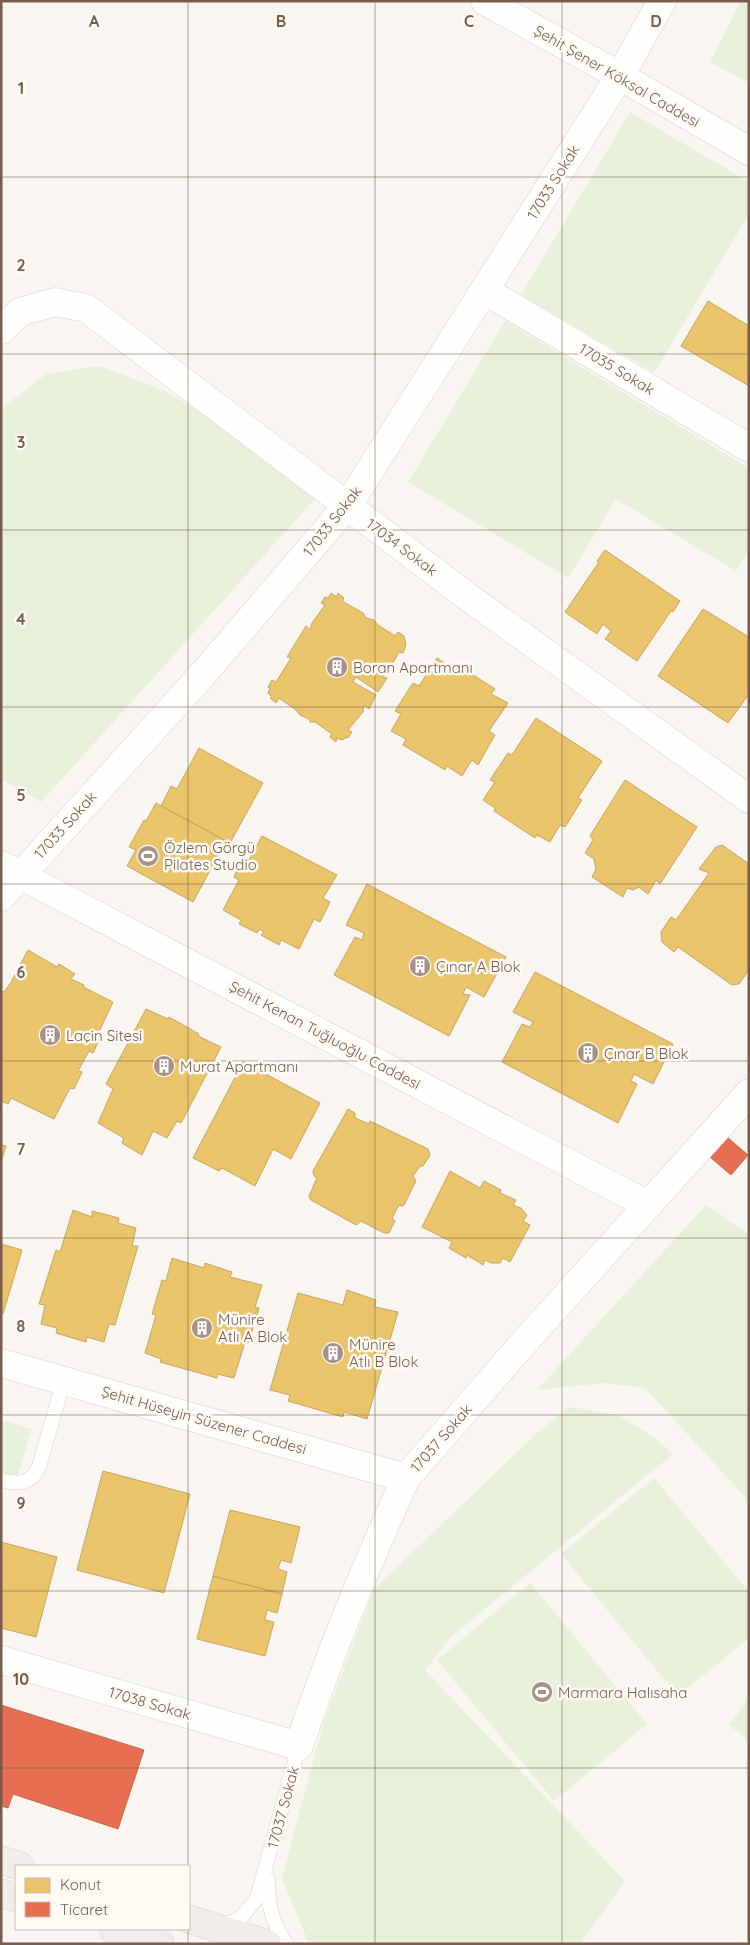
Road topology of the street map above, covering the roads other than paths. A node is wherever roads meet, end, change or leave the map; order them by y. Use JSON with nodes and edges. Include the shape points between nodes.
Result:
{"nodes":[{"id":1,"x":485,"y":1,"type":"edge"},
{"id":2,"x":662,"y":1,"type":"edge"},
{"id":3,"x":620,"y":76,"type":"junction"},
{"id":4,"x":749,"y":151,"type":"edge"},
{"id":5,"x":484,"y":290,"type":"junction"},
{"id":6,"x":1,"y":330,"type":"edge"},
{"id":7,"x":749,"y":448,"type":"edge"},
{"id":8,"x":348,"y":505,"type":"junction"},
{"id":9,"x":749,"y":799,"type":"edge"},
{"id":10,"x":11,"y":870,"type":"edge"},
{"id":11,"x":1,"y":897,"type":"edge"},
{"id":12,"x":749,"y":1093,"type":"edge"},
{"id":13,"x":648,"y":1205,"type":"junction"},
{"id":14,"x":1,"y":1363,"type":"edge"},
{"id":15,"x":64,"y":1380,"type":"junction"},
{"id":16,"x":406,"y":1478,"type":"junction"},
{"id":17,"x":1,"y":1480,"type":"edge"},
{"id":18,"x":1,"y":1660,"type":"edge"},
{"id":19,"x":299,"y":1746,"type":"junction"},
{"id":20,"x":1,"y":1860,"type":"edge"},
{"id":21,"x":268,"y":1863,"type":"junction"},
{"id":22,"x":17,"y":1865,"type":"edge"},
{"id":23,"x":1,"y":1893,"type":"edge"},
{"id":24,"x":15,"y":1898,"type":"edge"},
{"id":25,"x":190,"y":1919,"type":"edge"},
{"id":26,"x":190,"y":1919,"type":"edge"},
{"id":27,"x":116,"y":1930,"type":"edge"},
{"id":28,"x":160,"y":1944,"type":"edge"},
{"id":29,"x":267,"y":1944,"type":"edge"},
{"id":30,"x":287,"y":1944,"type":"edge"}],
"edges":[{"from":1,"to":3,"type":"street","name":"Şehit Şener Köksal Caddesi"},
{"from":2,"to":3,"type":"street","name":"17033 Sokak"},
{"from":3,"to":4,"type":"street","name":"Şehit Şener Köksal Caddesi"},
{"from":3,"to":5,"type":"street","name":"17033 Sokak"},
{"from":5,"to":7,"type":"street","name":"17035 Sokak"},
{"from":5,"to":8,"type":"street","name":"17033 Sokak"},
{"from":6,"to":8,"type":"street","name":"17034 Sokak","via":[[20,312],[55,302],[86,308]]},
{"from":8,"to":9,"type":"street","name":"17034 Sokak","via":[[563,667]]},
{"from":8,"to":10,"type":"street","name":"17033 Sokak","via":[[203,674]]},
{"from":10,"to":11,"type":"street","name":"17033 Sokak"},
{"from":10,"to":13,"type":"street","name":"Şehit Kenan Tuğluoğlu Caddesi"},
{"from":12,"to":13,"type":"street","name":"17037 Sokak"},
{"from":13,"to":16,"type":"street","name":"17037 Sokak"},
{"from":14,"to":15,"type":"street","name":"Şehit Hüseyin Süzener Caddesi"},
{"from":15,"to":16,"type":"street","name":"Şehit Hüseyin Süzener Caddesi"},
{"from":15,"to":17,"type":"lane","via":[[36,1475],[21,1483]]},
{"from":16,"to":19,"type":"street","name":"17037 Sokak","via":[[320,1683]]},
{"from":18,"to":19,"type":"street","name":"17038 Sokak"},
{"from":19,"to":21,"type":"lane","name":"17037 Sokak"},
{"from":20,"to":22,"type":"highway"},
{"from":21,"to":25,"type":"lane","via":[[258,1898],[240,1919],[227,1924]]},
{"from":21,"to":30,"type":"lane","via":[[268,1903]]},
{"from":23,"to":24,"type":"highway"},
{"from":26,"to":29,"type":"highway"},
{"from":27,"to":28,"type":"highway"}]}
